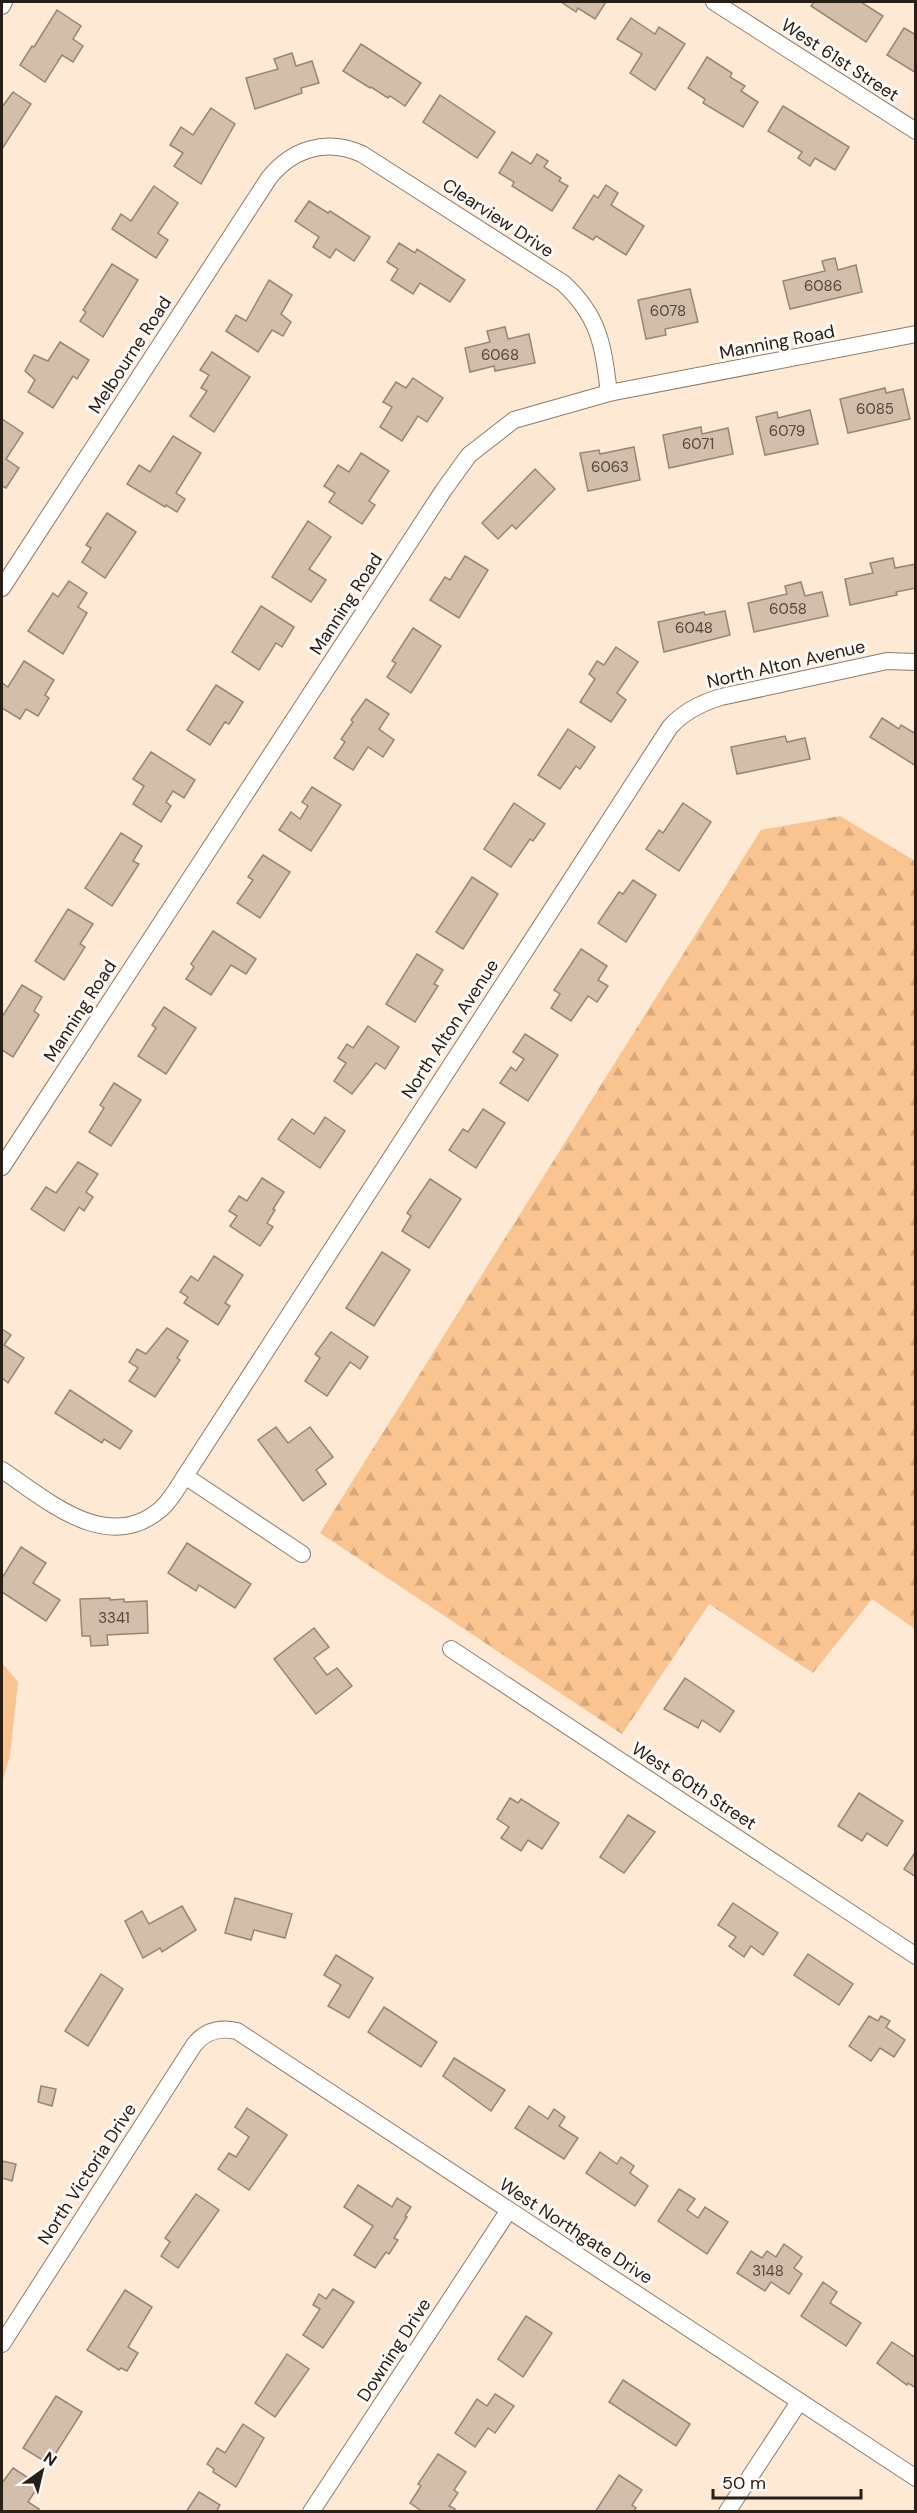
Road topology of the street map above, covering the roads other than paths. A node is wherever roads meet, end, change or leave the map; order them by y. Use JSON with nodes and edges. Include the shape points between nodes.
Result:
{"nodes":[{"id":1,"x":4,"y":2,"type":"edge"},
{"id":2,"x":714,"y":2,"type":"edge"},
{"id":3,"x":2,"y":6,"type":"edge"},
{"id":4,"x":915,"y":131,"type":"edge"},
{"id":5,"x":301,"y":152,"type":"joint"},
{"id":6,"x":915,"y":334,"type":"edge"},
{"id":7,"x":609,"y":393,"type":"junction"},
{"id":8,"x":2,"y":588,"type":"edge"},
{"id":9,"x":910,"y":661,"type":"edge"},
{"id":10,"x":2,"y":1167,"type":"edge"},
{"id":11,"x":2,"y":1470,"type":"edge"},
{"id":12,"x":185,"y":1476,"type":"junction"},
{"id":13,"x":302,"y":1554,"type":"dead end"},
{"id":14,"x":451,"y":1649,"type":"dead end"},
{"id":15,"x":915,"y":1956,"type":"edge"},
{"id":16,"x":211,"y":2032,"type":"joint"},
{"id":17,"x":509,"y":2210,"type":"junction"},
{"id":18,"x":2,"y":2344,"type":"edge"},
{"id":19,"x":800,"y":2402,"type":"junction"},
{"id":20,"x":915,"y":2478,"type":"edge"},
{"id":21,"x":311,"y":2511,"type":"edge"},
{"id":22,"x":727,"y":2511,"type":"edge"}],
"edges":[{"from":1,"to":3,"type":"street"},
{"from":2,"to":4,"type":"street","name":"West 61st Street"},
{"from":5,"to":7,"type":"street","name":"Clearview Drive","via":[[335,146],[362,154],[563,283],[594,321],[603,349]]},
{"from":5,"to":8,"type":"street","name":"Melbourne Road","via":[[285,161],[269,178]]},
{"from":6,"to":7,"type":"street","name":"Manning Road"},
{"from":7,"to":10,"type":"street","name":"Manning Road","via":[[514,420],[469,455]]},
{"from":9,"to":12,"type":"street","name":"North Alton Avenue","via":[[887,661],[706,701],[687,711],[670,727]]},
{"from":11,"to":12,"type":"street","name":"North Alton Avenue","via":[[75,1518],[104,1527],[146,1519],[165,1504]]},
{"from":12,"to":13,"type":"street"},
{"from":14,"to":15,"type":"street","name":"West 60th Street"},
{"from":16,"to":17,"type":"street","name":"West Northgate Drive","via":[[237,2031]]},
{"from":16,"to":18,"type":"street","name":"North Victoria Drive","via":[[194,2045]]},
{"from":17,"to":19,"type":"street","name":"West Northgate Drive"},
{"from":17,"to":21,"type":"street","name":"Downing Drive"},
{"from":19,"to":20,"type":"street","name":"West Northgate Drive"},
{"from":19,"to":22,"type":"street"}]}
